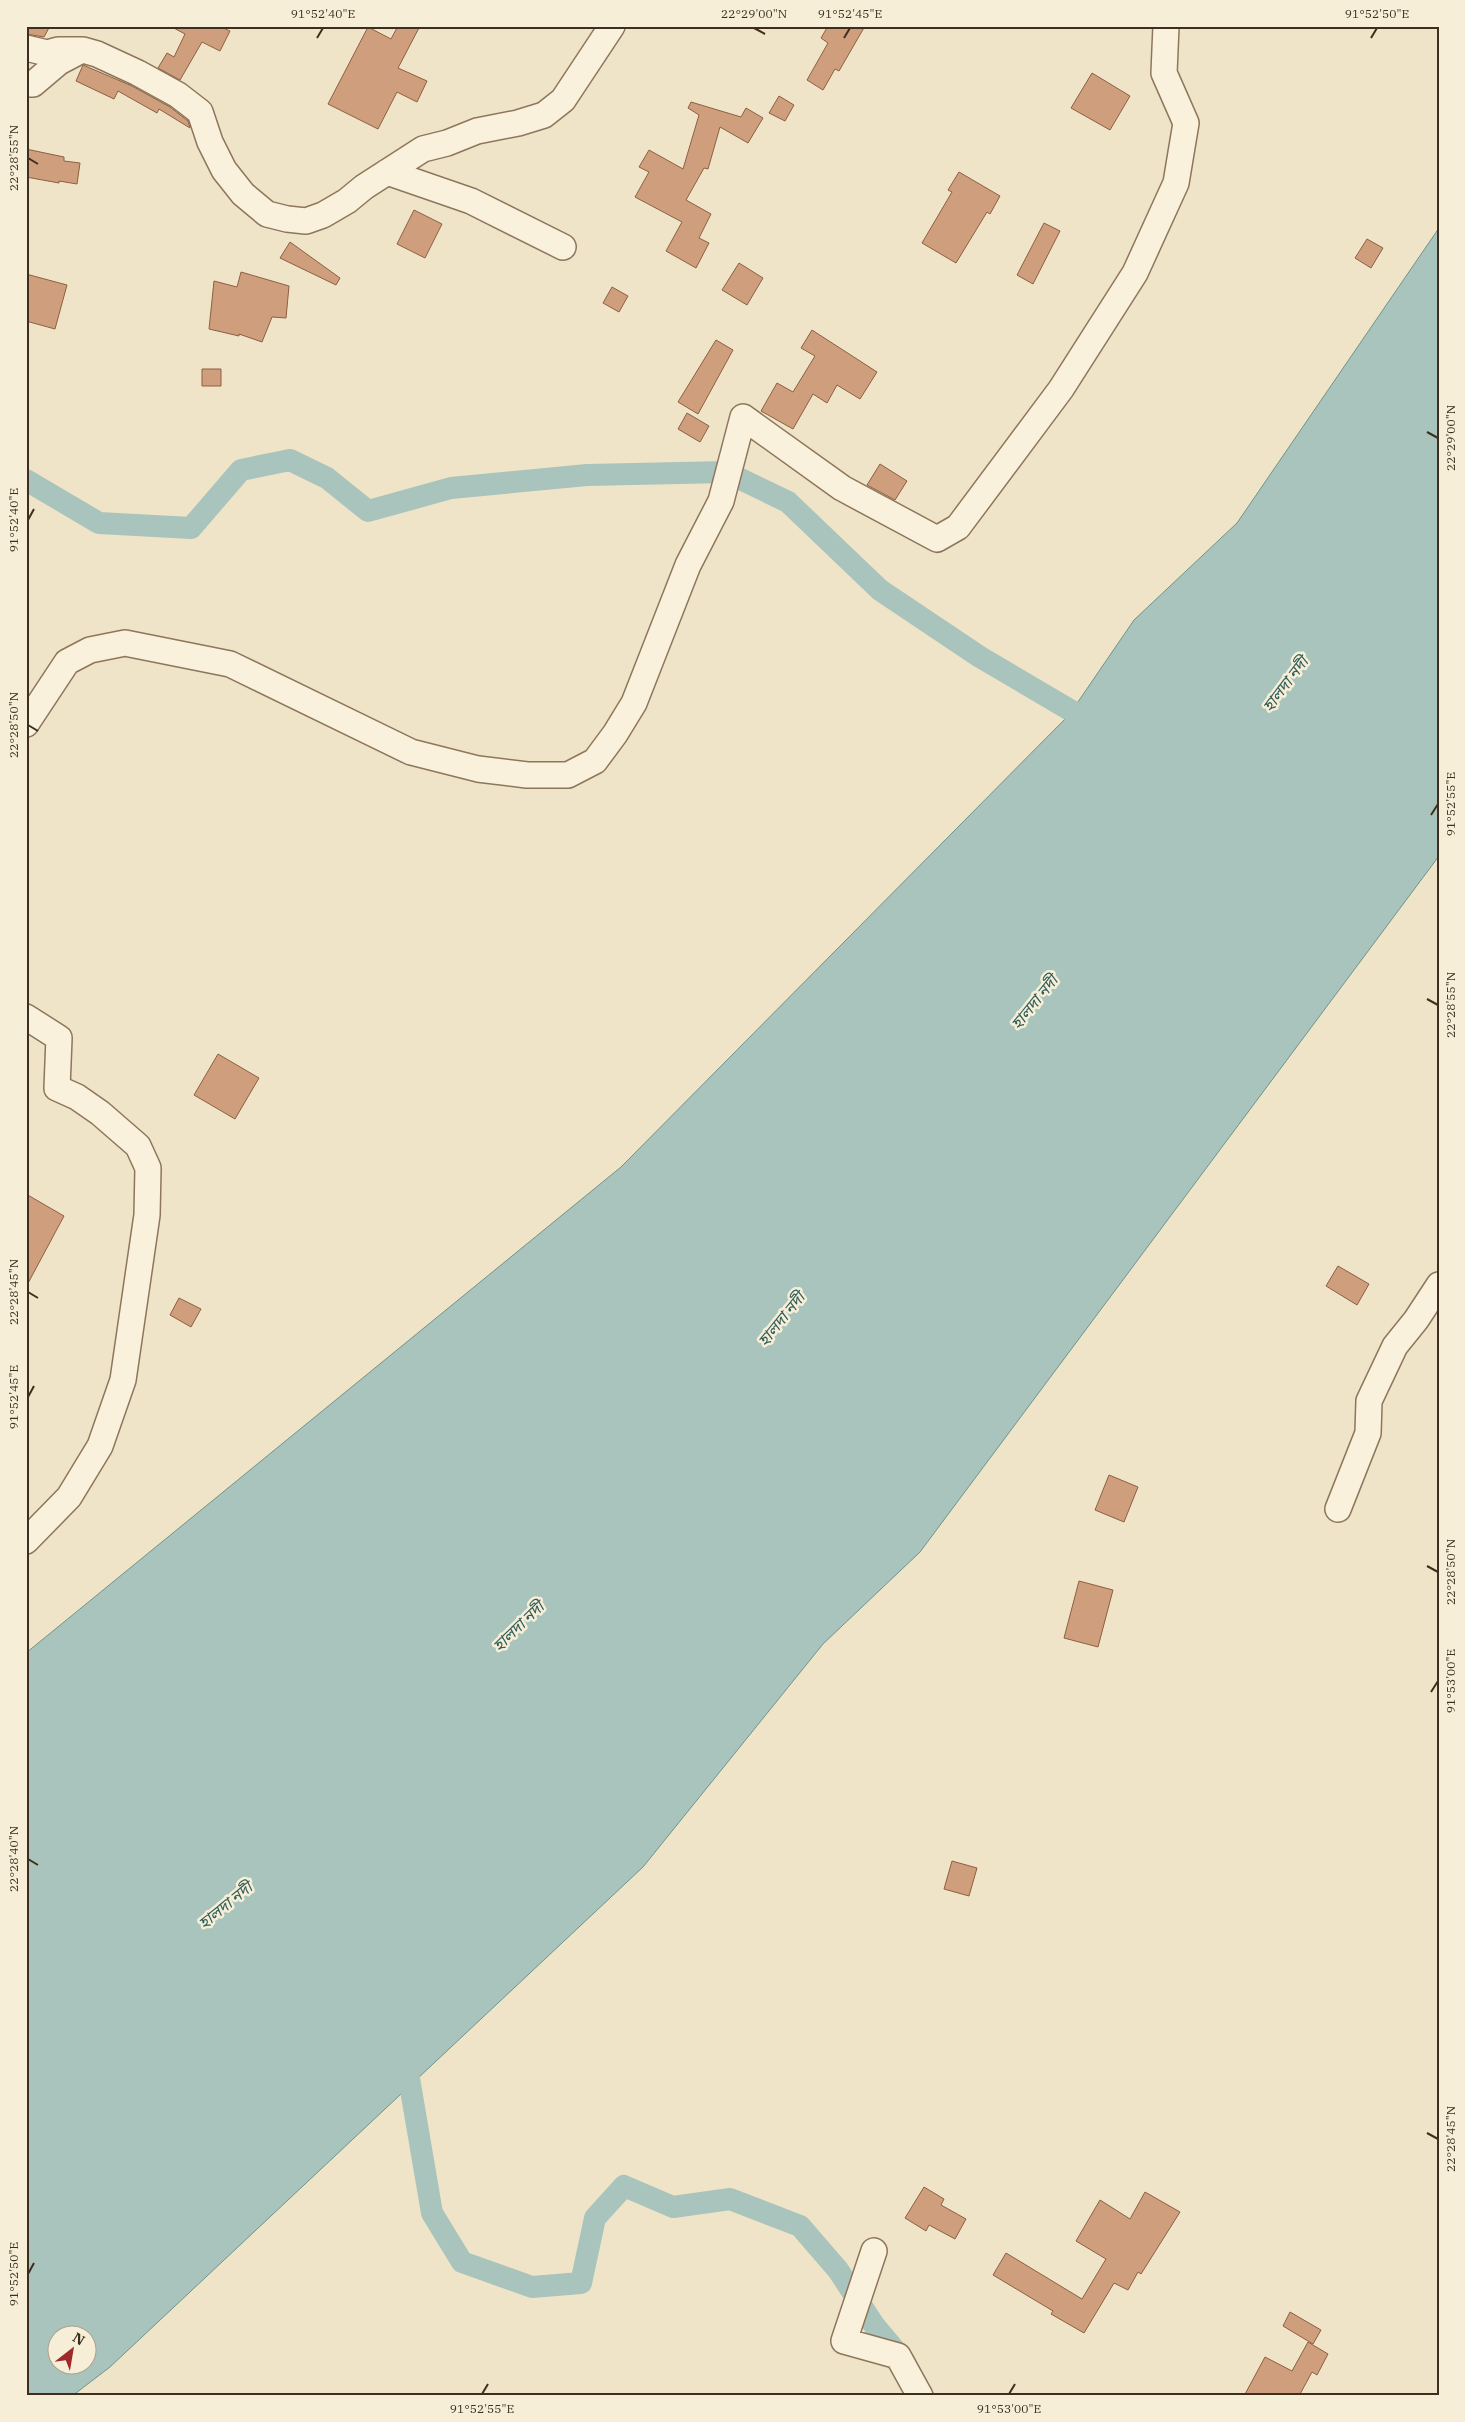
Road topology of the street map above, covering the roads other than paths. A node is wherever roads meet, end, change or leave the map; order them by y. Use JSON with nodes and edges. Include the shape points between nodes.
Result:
{"nodes":[{"id":1,"x":612,"y":26,"type":"edge"},
{"id":2,"x":1166,"y":26,"type":"edge"},
{"id":3,"x":26,"y":48,"type":"edge"},
{"id":4,"x":83,"y":50,"type":"junction"},
{"id":5,"x":26,"y":84,"type":"edge"},
{"id":6,"x":387,"y":172,"type":"junction"},
{"id":7,"x":563,"y":247,"type":"dead end"},
{"id":8,"x":26,"y":724,"type":"edge"},
{"id":9,"x":26,"y":1017,"type":"edge"},
{"id":10,"x":1439,"y":1285,"type":"edge"},
{"id":11,"x":1338,"y":1509,"type":"dead end"},
{"id":12,"x":26,"y":1541,"type":"edge"},
{"id":13,"x":874,"y":2251,"type":"dead end"},
{"id":14,"x":920,"y":2396,"type":"edge"}],
"edges":[{"from":1,"to":6,"type":"street","via":[[563,100],[544,115],[477,131],[423,149]]},
{"from":2,"to":8,"type":"street","via":[[1164,73],[1186,123],[1176,183],[1135,273],[1061,389],[986,492],[958,527],[937,539],[842,488],[743,417],[721,502],[688,565],[634,703],[595,761],[568,775],[527,775],[478,769],[411,752],[230,664],[125,643],[90,650],[67,662]]},
{"from":3,"to":4,"type":"street","via":[[47,52]]},
{"from":4,"to":5,"type":"street","via":[[59,62],[33,84]]},
{"from":4,"to":6,"type":"street","via":[[138,73],[195,107],[224,170],[243,194],[267,214],[306,221],[347,201]]},
{"from":6,"to":7,"type":"street","via":[[471,201]]},
{"from":9,"to":12,"type":"street","via":[[59,1038],[57,1088],[100,1113],[138,1146],[148,1168],[146,1216],[123,1380],[100,1446],[69,1497]]},
{"from":10,"to":11,"type":"street","via":[[1395,1346],[1369,1401],[1368,1433]]},
{"from":13,"to":14,"type":"street","via":[[844,2342],[898,2356]]}]}
